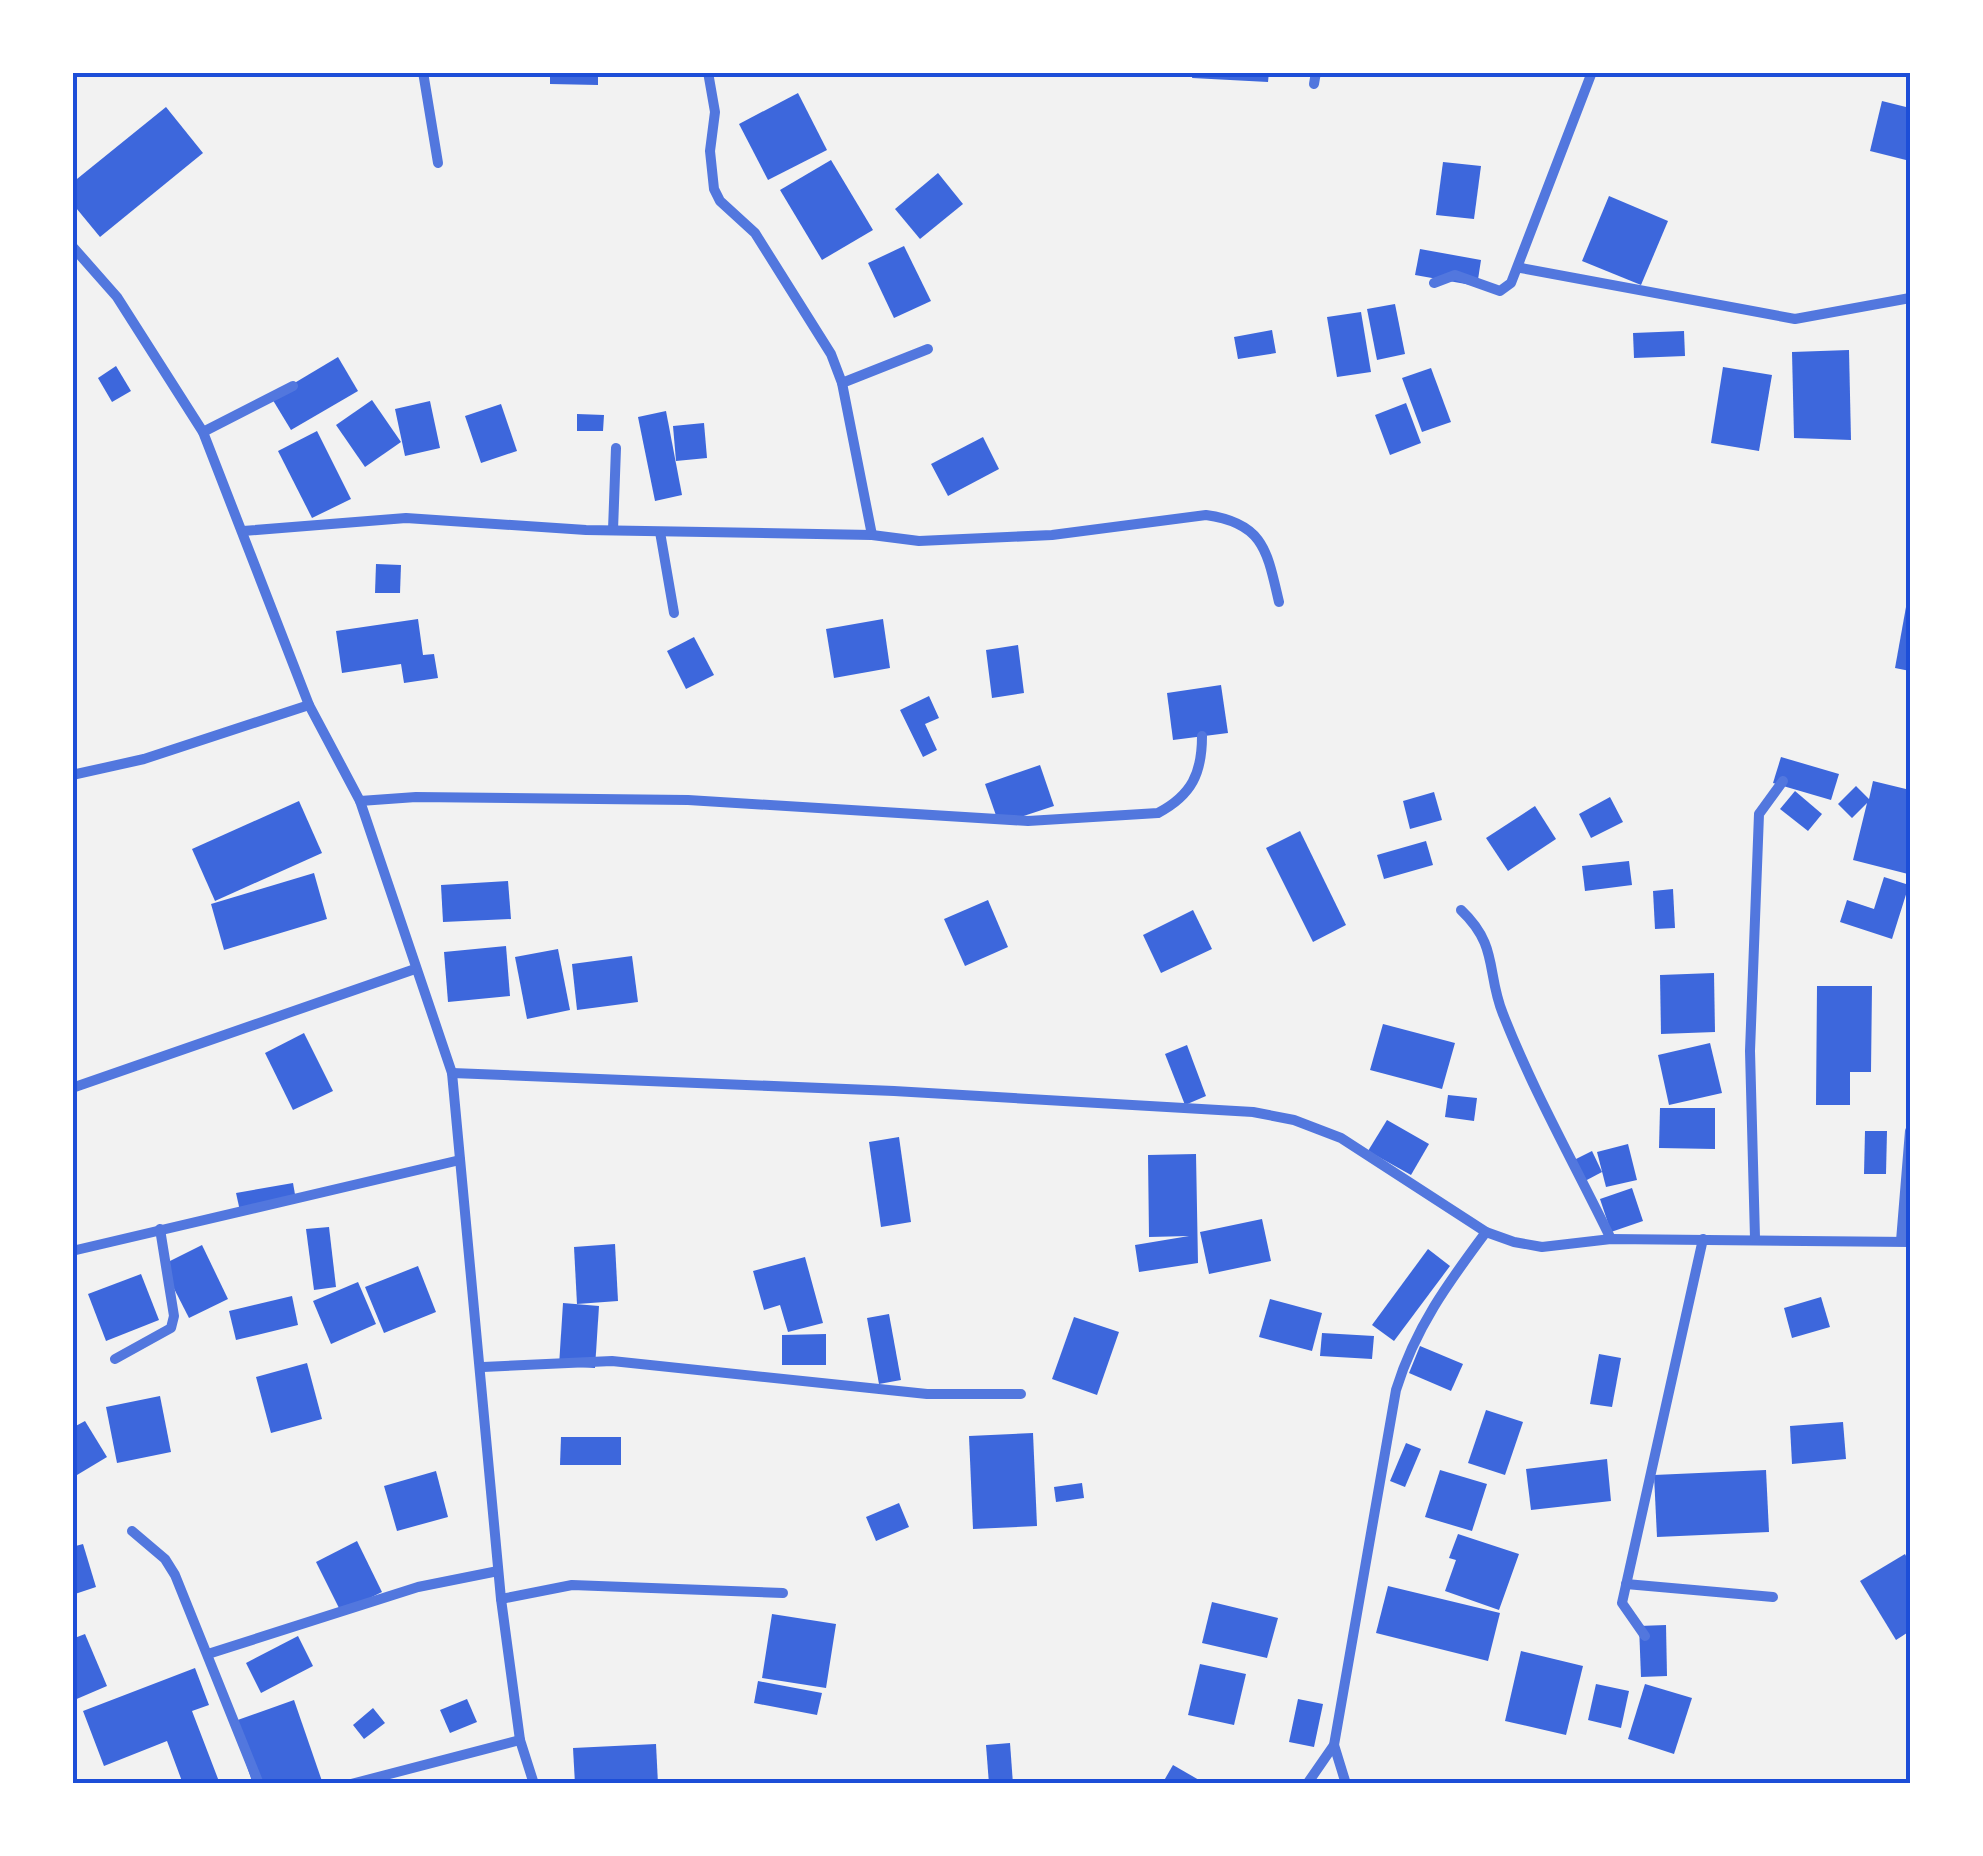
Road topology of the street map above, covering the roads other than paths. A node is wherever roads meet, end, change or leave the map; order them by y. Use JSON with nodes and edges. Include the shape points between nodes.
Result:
{"nodes":[{"id":1,"x":423,"y":72,"type":"edge"},
{"id":2,"x":708,"y":72,"type":"edge"},
{"id":3,"x":1592,"y":72,"type":"edge"},
{"id":4,"x":438,"y":163,"type":"dead end"},
{"id":5,"x":72,"y":246,"type":"edge"},
{"id":6,"x":1520,"y":268,"type":"junction"},
{"id":7,"x":1434,"y":283,"type":"dead end"},
{"id":8,"x":1910,"y":298,"type":"edge"},
{"id":9,"x":928,"y":350,"type":"dead end"},
{"id":10,"x":842,"y":383,"type":"junction"},
{"id":11,"x":293,"y":386,"type":"dead end"},
{"id":12,"x":203,"y":432,"type":"junction"},
{"id":13,"x":616,"y":448,"type":"dead end"},
{"id":14,"x":613,"y":530,"type":"junction"},
{"id":15,"x":244,"y":532,"type":"junction"},
{"id":16,"x":660,"y":532,"type":"junction"},
{"id":17,"x":872,"y":536,"type":"junction"},
{"id":18,"x":1279,"y":602,"type":"dead end"},
{"id":19,"x":674,"y":613,"type":"dead end"},
{"id":20,"x":309,"y":705,"type":"junction"},
{"id":21,"x":1202,"y":736,"type":"dead end"},
{"id":22,"x":72,"y":776,"type":"edge"},
{"id":23,"x":1784,"y":781,"type":"dead end"},
{"id":24,"x":360,"y":801,"type":"junction"},
{"id":25,"x":1461,"y":910,"type":"dead end"},
{"id":26,"x":416,"y":969,"type":"junction"},
{"id":27,"x":452,"y":1073,"type":"junction"},
{"id":28,"x":72,"y":1088,"type":"edge"},
{"id":29,"x":1910,"y":1130,"type":"edge"},
{"id":30,"x":460,"y":1160,"type":"junction"},
{"id":31,"x":160,"y":1229,"type":"junction"},
{"id":32,"x":1486,"y":1232,"type":"junction"},
{"id":33,"x":1755,"y":1238,"type":"junction"},
{"id":34,"x":1611,"y":1239,"type":"junction"},
{"id":35,"x":1703,"y":1240,"type":"junction"},
{"id":36,"x":1906,"y":1242,"type":"edge"},
{"id":37,"x":72,"y":1251,"type":"edge"},
{"id":38,"x":115,"y":1359,"type":"dead end"},
{"id":39,"x":482,"y":1367,"type":"junction"},
{"id":40,"x":1021,"y":1394,"type":"dead end"},
{"id":41,"x":132,"y":1531,"type":"dead end"},
{"id":42,"x":498,"y":1571,"type":"junction"},
{"id":43,"x":1626,"y":1584,"type":"junction"},
{"id":44,"x":783,"y":1593,"type":"dead end"},
{"id":45,"x":1773,"y":1597,"type":"dead end"},
{"id":46,"x":501,"y":1599,"type":"junction"},
{"id":47,"x":1645,"y":1636,"type":"dead end"},
{"id":48,"x":208,"y":1654,"type":"junction"},
{"id":49,"x":520,"y":1740,"type":"junction"},
{"id":50,"x":1334,"y":1745,"type":"junction"},
{"id":51,"x":259,"y":1784,"type":"edge"},
{"id":52,"x":351,"y":1784,"type":"edge"},
{"id":53,"x":534,"y":1784,"type":"edge"},
{"id":54,"x":1307,"y":1784,"type":"edge"},
{"id":55,"x":1346,"y":1784,"type":"edge"}],
"edges":[{"from":1,"to":4,"type":"street"},
{"from":2,"to":10,"type":"street","via":[[716,112],[714,188],[755,233],[817,328]]},
{"from":3,"to":6,"type":"street"},
{"from":5,"to":12,"type":"street","via":[[117,296]]},
{"from":6,"to":7,"type":"street","via":[[1500,291],[1455,275]]},
{"from":6,"to":8,"type":"street","via":[[1795,319]]},
{"from":9,"to":10,"type":"street"},
{"from":10,"to":17,"type":"street"},
{"from":11,"to":12,"type":"street"},
{"from":12,"to":15,"type":"street"},
{"from":13,"to":14,"type":"street"},
{"from":14,"to":15,"type":"street","via":[[406,518]]},
{"from":14,"to":16,"type":"street"},
{"from":15,"to":20,"type":"street"},
{"from":16,"to":17,"type":"street"},
{"from":16,"to":19,"type":"street"},
{"from":17,"to":18,"type":"street","via":[[919,541],[1052,535],[1206,514],[1231,518],[1251,529],[1267,552]]},
{"from":20,"to":22,"type":"street"},
{"from":20,"to":24,"type":"street"},
{"from":21,"to":24,"type":"street","via":[[1199,775],[1158,813],[1028,821],[688,800]]},
{"from":23,"to":33,"type":"street","via":[[1759,814],[1750,1051]]},
{"from":24,"to":26,"type":"street"},
{"from":25,"to":34,"type":"street","via":[[1490,950],[1502,1013]]},
{"from":26,"to":27,"type":"street"},
{"from":26,"to":28,"type":"street"},
{"from":27,"to":30,"type":"street"},
{"from":27,"to":32,"type":"street","via":[[1252,1112],[1341,1138]]},
{"from":29,"to":36,"type":"street"},
{"from":30,"to":31,"type":"street"},
{"from":30,"to":39,"type":"street"},
{"from":31,"to":37,"type":"street"},
{"from":31,"to":38,"type":"street","via":[[172,1328]]},
{"from":32,"to":34,"type":"street","via":[[1542,1247]]},
{"from":32,"to":50,"type":"street","via":[[1433,1303],[1396,1390]]},
{"from":33,"to":35,"type":"street"},
{"from":33,"to":36,"type":"street"},
{"from":34,"to":35,"type":"street"},
{"from":35,"to":43,"type":"street"},
{"from":39,"to":40,"type":"street","via":[[612,1360],[927,1394]]},
{"from":39,"to":42,"type":"street"},
{"from":41,"to":48,"type":"street","via":[[175,1575]]},
{"from":42,"to":46,"type":"street"},
{"from":42,"to":48,"type":"street","via":[[418,1587]]},
{"from":43,"to":45,"type":"street"},
{"from":43,"to":47,"type":"street","via":[[1622,1603]]},
{"from":44,"to":46,"type":"street","via":[[572,1585]]},
{"from":46,"to":49,"type":"street"},
{"from":48,"to":51,"type":"street"},
{"from":49,"to":52,"type":"street"},
{"from":49,"to":53,"type":"street"},
{"from":50,"to":54,"type":"street"},
{"from":50,"to":55,"type":"street"}]}
